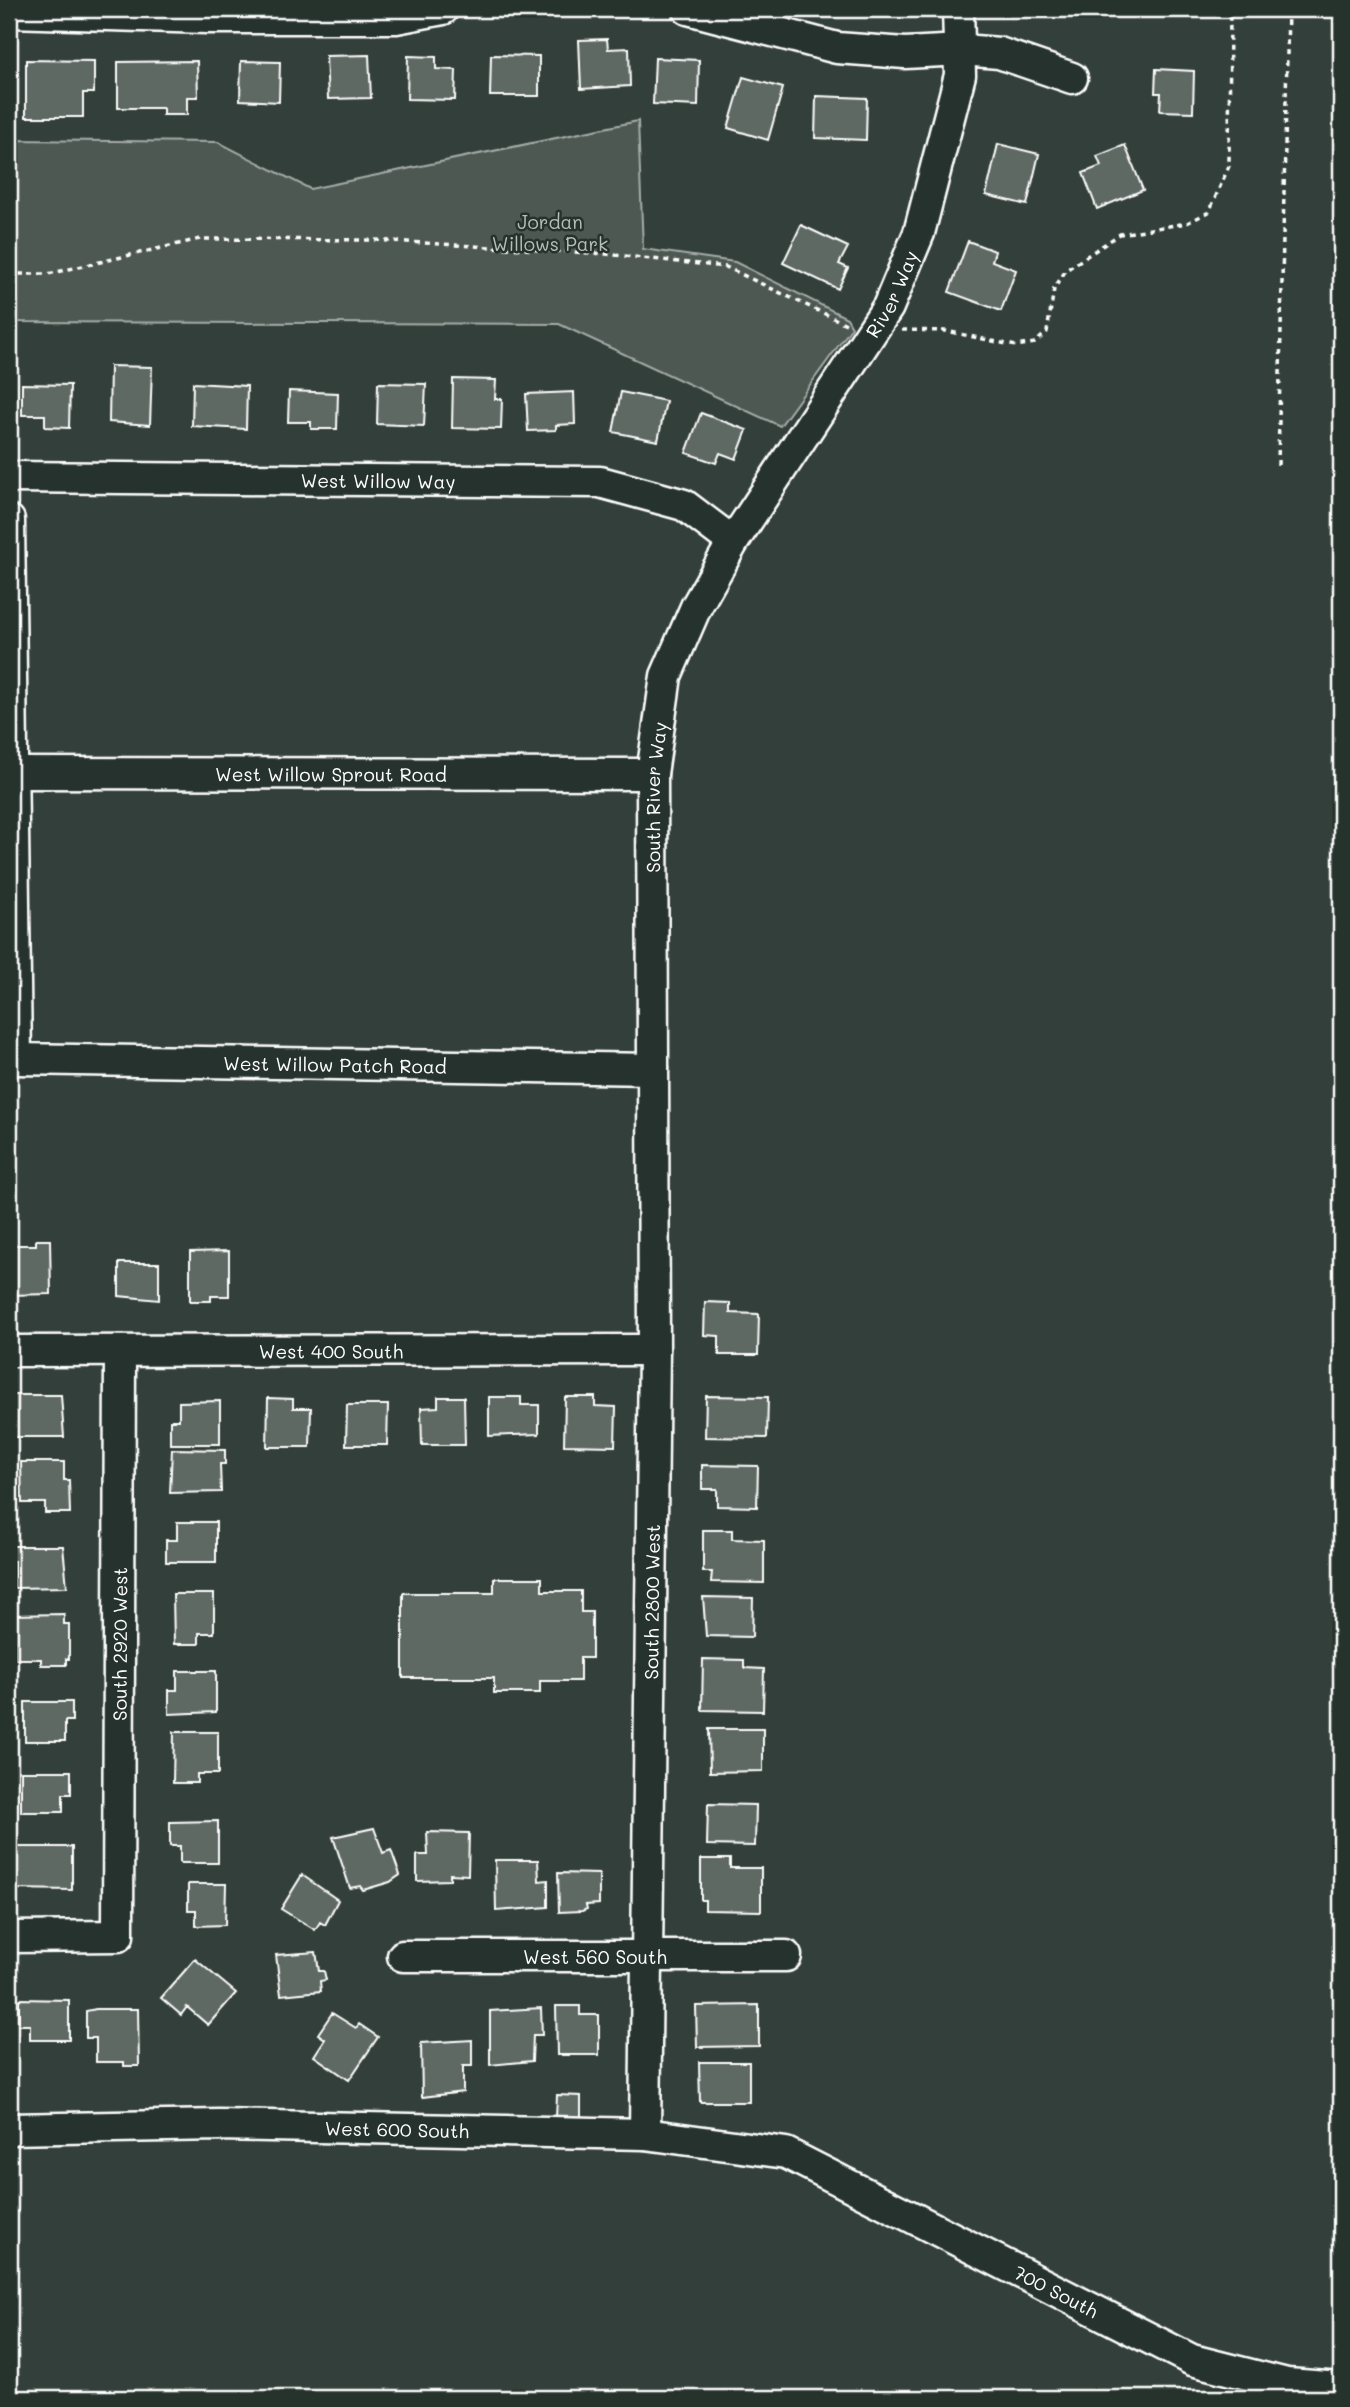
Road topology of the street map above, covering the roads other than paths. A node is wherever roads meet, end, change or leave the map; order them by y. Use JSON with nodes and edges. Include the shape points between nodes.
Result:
{"nodes":[{"id":1,"x":443,"y":9,"type":"edge"},
{"id":2,"x":688,"y":9,"type":"edge"},
{"id":3,"x":958,"y":9,"type":"edge"},
{"id":4,"x":44,"y":11,"type":"edge"},
{"id":5,"x":9,"y":12,"type":"edge"},
{"id":6,"x":961,"y":50,"type":"junction"},
{"id":7,"x":1072,"y":78,"type":"dead end"},
{"id":8,"x":9,"y":477,"type":"edge"},
{"id":9,"x":9,"y":520,"type":"edge"},
{"id":10,"x":733,"y":542,"type":"junction"},
{"id":11,"x":13,"y":773,"type":"junction"},
{"id":12,"x":652,"y":774,"type":"junction"},
{"id":13,"x":653,"y":1069,"type":"junction"},
{"id":14,"x":654,"y":1350,"type":"junction"},
{"id":15,"x":9,"y":1351,"type":"edge"},
{"id":16,"x":120,"y":1351,"type":"junction"},
{"id":17,"x":9,"y":1937,"type":"edge"},
{"id":18,"x":404,"y":1956,"type":"dead end"},
{"id":19,"x":649,"y":1956,"type":"junction"},
{"id":20,"x":786,"y":1956,"type":"dead end"},
{"id":21,"x":9,"y":2129,"type":"edge"},
{"id":22,"x":645,"y":2134,"type":"junction"},
{"id":23,"x":786,"y":2153,"type":"joint"},
{"id":24,"x":1341,"y":2388,"type":"edge"}],
"edges":[{"from":1,"to":4,"type":"street","via":[[396,18]]},
{"from":2,"to":6,"type":"street","via":[[837,48],[905,53]]},
{"from":3,"to":6,"type":"street","name":"River Way"},
{"from":4,"to":5,"type":"street"},
{"from":6,"to":7,"type":"street","via":[[999,53]]},
{"from":6,"to":10,"type":"street","name":"River Way","via":[[960,75],[940,161],[919,233],[888,306]]},
{"from":8,"to":10,"type":"street","name":"West Willow Way","via":[[600,482],[684,505]]},
{"from":9,"to":11,"type":"street"},
{"from":10,"to":12,"type":"street","name":"South River Way","via":[[696,607],[666,676]]},
{"from":11,"to":12,"type":"street","name":"West Willow Sprout Road"},
{"from":11,"to":13,"type":"street","name":"West Willow Patch Road","via":[[16,1059]]},
{"from":12,"to":13,"type":"street","name":"South River Way"},
{"from":13,"to":14,"type":"street","name":"South 2800 West"},
{"from":14,"to":16,"type":"street","name":"West 400 South"},
{"from":14,"to":19,"type":"street","name":"South 2800 West"},
{"from":15,"to":16,"type":"street","name":"West 400 South"},
{"from":16,"to":17,"type":"street","name":"South 2920 West","via":[[118,1936]]},
{"from":18,"to":19,"type":"street","name":"West 560 South"},
{"from":19,"to":20,"type":"street","name":"West 560 South"},
{"from":19,"to":22,"type":"street","name":"South 2800 West"},
{"from":21,"to":22,"type":"street","name":"West 600 South","via":[[219,2125]]},
{"from":22,"to":23,"type":"street","name":"West 600 South"},
{"from":23,"to":24,"type":"street","name":"700 South","via":[[1192,2360],[1287,2384]]}]}
